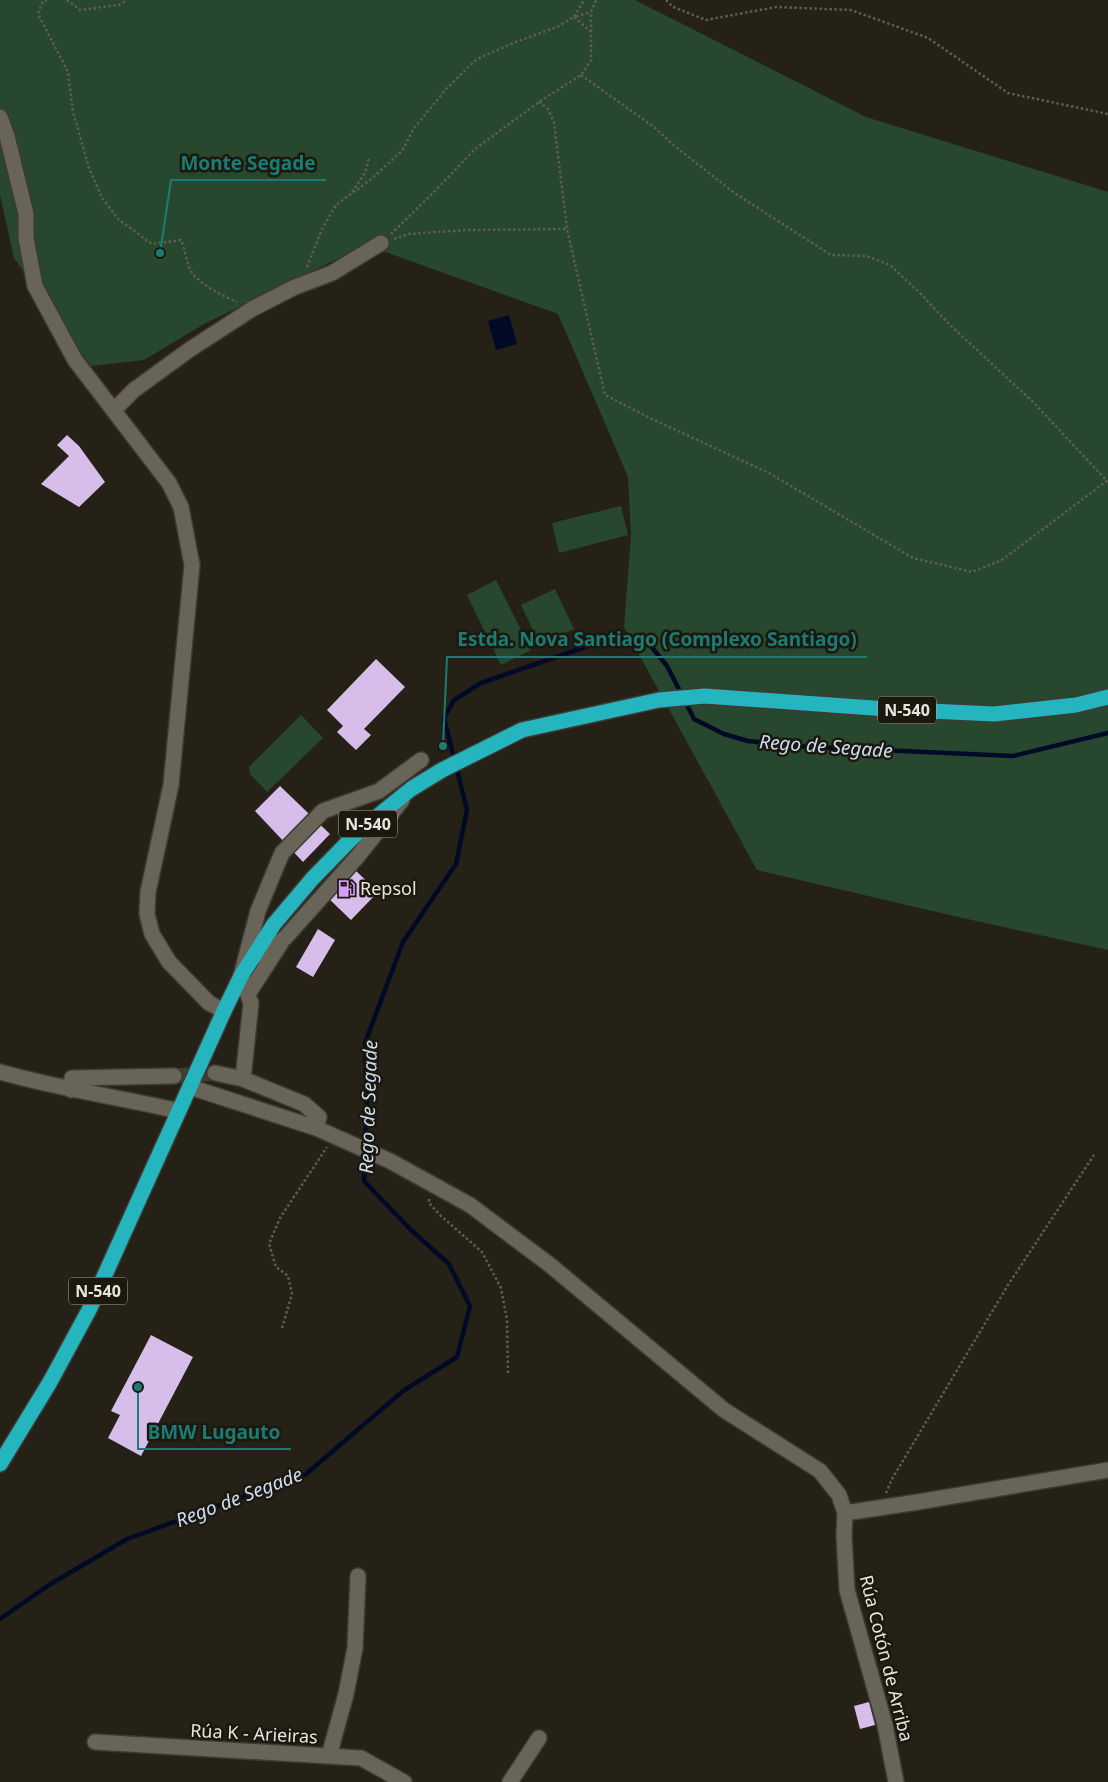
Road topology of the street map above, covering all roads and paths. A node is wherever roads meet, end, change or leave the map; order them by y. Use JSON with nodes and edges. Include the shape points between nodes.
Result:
{"nodes":[{"id":1,"x":47,"y":0,"type":"edge"},
{"id":2,"x":67,"y":0,"type":"edge"},
{"id":3,"x":127,"y":0,"type":"edge"},
{"id":4,"x":584,"y":0,"type":"edge"},
{"id":5,"x":596,"y":0,"type":"edge"},
{"id":6,"x":666,"y":0,"type":"edge"},
{"id":7,"x":591,"y":12,"type":"junction"},
{"id":8,"x":574,"y":17,"type":"junction"},
{"id":9,"x":592,"y":33,"type":"junction"},
{"id":10,"x":581,"y":75,"type":"junction"},
{"id":11,"x":539,"y":102,"type":"junction"},
{"id":12,"x":1108,"y":114,"type":"edge"},
{"id":13,"x":0,"y":117,"type":"edge"},
{"id":14,"x":369,"y":158,"type":"dead end"},
{"id":15,"x":351,"y":194,"type":"junction"},
{"id":16,"x":567,"y":229,"type":"junction"},
{"id":17,"x":381,"y":243,"type":"junction"},
{"id":18,"x":295,"y":287,"type":"junction"},
{"id":19,"x":252,"y":309,"type":"junction"},
{"id":20,"x":114,"y":410,"type":"junction"},
{"id":21,"x":1107,"y":480,"type":"edge"},
{"id":22,"x":1108,"y":697,"type":"edge"},
{"id":23,"x":421,"y":760,"type":"dead end"},
{"id":24,"x":411,"y":789,"type":"junction"},
{"id":25,"x":285,"y":938,"type":"junction"},
{"id":26,"x":253,"y":958,"type":"junction"},
{"id":27,"x":241,"y":976,"type":"junction"},
{"id":28,"x":248,"y":994,"type":"junction"},
{"id":29,"x":224,"y":1011,"type":"junction"},
{"id":30,"x":0,"y":1072,"type":"edge"},
{"id":31,"x":215,"y":1073,"type":"tunnel mouth"},
{"id":32,"x":174,"y":1076,"type":"tunnel mouth"},
{"id":33,"x":243,"y":1079,"type":"junction"},
{"id":34,"x":190,"y":1087,"type":"junction"},
{"id":35,"x":71,"y":1090,"type":"junction"},
{"id":36,"x":180,"y":1111,"type":"junction"},
{"id":37,"x":316,"y":1128,"type":"junction"},
{"id":38,"x":334,"y":1136,"type":"junction"},
{"id":39,"x":1094,"y":1155,"type":"dead end"},
{"id":40,"x":432,"y":1184,"type":"junction"},
{"id":41,"x":282,"y":1328,"type":"dead end"},
{"id":42,"x":508,"y":1374,"type":"dead end"},
{"id":43,"x":0,"y":1464,"type":"edge"},
{"id":44,"x":1108,"y":1470,"type":"edge"},
{"id":45,"x":880,"y":1508,"type":"junction"},
{"id":46,"x":846,"y":1513,"type":"junction"},
{"id":47,"x":358,"y":1576,"type":"dead end"},
{"id":48,"x":539,"y":1738,"type":"dead end"},
{"id":49,"x":95,"y":1742,"type":"dead end"},
{"id":50,"x":329,"y":1756,"type":"junction"},
{"id":51,"x":404,"y":1782,"type":"edge"},
{"id":52,"x":510,"y":1782,"type":"edge"},
{"id":53,"x":896,"y":1782,"type":"edge"}],
"edges":[{"from":1,"to":19,"type":"path","via":[[43,1],[38,14],[68,72],[73,112],[89,168],[102,198],[118,219],[152,244],[181,240],[190,270],[213,291]]},
{"from":2,"to":3,"type":"path","via":[[80,10],[119,5]]},
{"from":4,"to":8,"type":"path"},
{"from":5,"to":7,"type":"path"},
{"from":6,"to":12,"type":"path","via":[[673,7],[706,20],[776,7],[852,10],[928,38],[1008,93]]},
{"from":7,"to":8,"type":"path"},
{"from":7,"to":9,"type":"path"},
{"from":8,"to":9,"type":"path"},
{"from":8,"to":15,"type":"path","via":[[477,59],[448,87],[414,128],[402,151]]},
{"from":9,"to":10,"type":"path","via":[[591,60]]},
{"from":10,"to":11,"type":"path"},
{"from":10,"to":21,"type":"path","via":[[654,127],[733,192],[831,255],[866,256],[890,265],[1035,404]]},
{"from":11,"to":16,"type":"path","via":[[548,109],[554,122]]},
{"from":11,"to":17,"type":"path","via":[[475,149]]},
{"from":13,"to":20,"type":"street","via":[[26,214],[26,238],[35,286],[75,360]]},
{"from":14,"to":15,"type":"path","via":[[364,174]]},
{"from":15,"to":18,"type":"path","via":[[336,205]]},
{"from":16,"to":17,"type":"path","via":[[416,233]]},
{"from":16,"to":21,"type":"path","via":[[604,395],[770,473],[913,558],[972,572],[1002,560]]},
{"from":17,"to":18,"type":"street","via":[[332,273]]},
{"from":18,"to":19,"type":"street"},
{"from":19,"to":20,"type":"street","via":[[134,390]]},
{"from":20,"to":29,"type":"street","via":[[169,483],[181,507],[192,565],[170,785],[146,914],[152,934],[169,962],[209,1003]]},
{"from":22,"to":24,"type":"highway","number":"N-540","via":[[1076,705],[994,714],[887,710],[705,696],[659,700],[522,730]]},
{"from":23,"to":27,"type":"street","via":[[379,791],[323,811],[282,853],[258,911]]},
{"from":24,"to":25,"type":"street","via":[[358,856]]},
{"from":24,"to":26,"type":"highway","number":"N-540","via":[[358,832],[313,878],[274,924]]},
{"from":25,"to":26,"type":"street"},
{"from":25,"to":28,"type":"street"},
{"from":26,"to":27,"type":"highway","number":"N-540"},
{"from":27,"to":28,"type":"street"},
{"from":27,"to":29,"type":"highway","number":"N-540"},
{"from":28,"to":33,"type":"street","via":[[251,1003]]},
{"from":29,"to":34,"type":"highway","number":"N-540"},
{"from":30,"to":35,"type":"street"},
{"from":31,"to":33,"type":"street"},
{"from":32,"to":35,"type":"street","via":[[72,1078]]},
{"from":33,"to":37,"type":"street","via":[[304,1104],[319,1117]]},
{"from":34,"to":36,"type":"highway","number":"N-540"},
{"from":34,"to":37,"type":"street"},
{"from":35,"to":36,"type":"street"},
{"from":36,"to":43,"type":"highway","number":"N-540","via":[[89,1310]]},
{"from":37,"to":38,"type":"street"},
{"from":38,"to":40,"type":"street"},
{"from":38,"to":41,"type":"path","via":[[280,1218],[269,1244],[276,1267],[288,1276],[292,1294]]},
{"from":39,"to":45,"type":"path","via":[[1008,1285],[892,1479]]},
{"from":40,"to":42,"type":"path","via":[[429,1203],[482,1252],[501,1288],[507,1320]]},
{"from":40,"to":46,"type":"street","via":[[470,1205],[550,1265],[724,1410],[820,1471],[838,1495]]},
{"from":44,"to":45,"type":"street"},
{"from":45,"to":46,"type":"street"},
{"from":46,"to":53,"type":"street","name":"Rúa Cotón de Arriba","via":[[847,1590],[885,1725]]},
{"from":47,"to":50,"type":"street","via":[[355,1648]]},
{"from":48,"to":52,"type":"street"},
{"from":49,"to":50,"type":"street","name":"Rúa K - Arieiras"},
{"from":50,"to":51,"type":"street","name":"Rúa K - Arieiras","via":[[362,1758]]}]}
